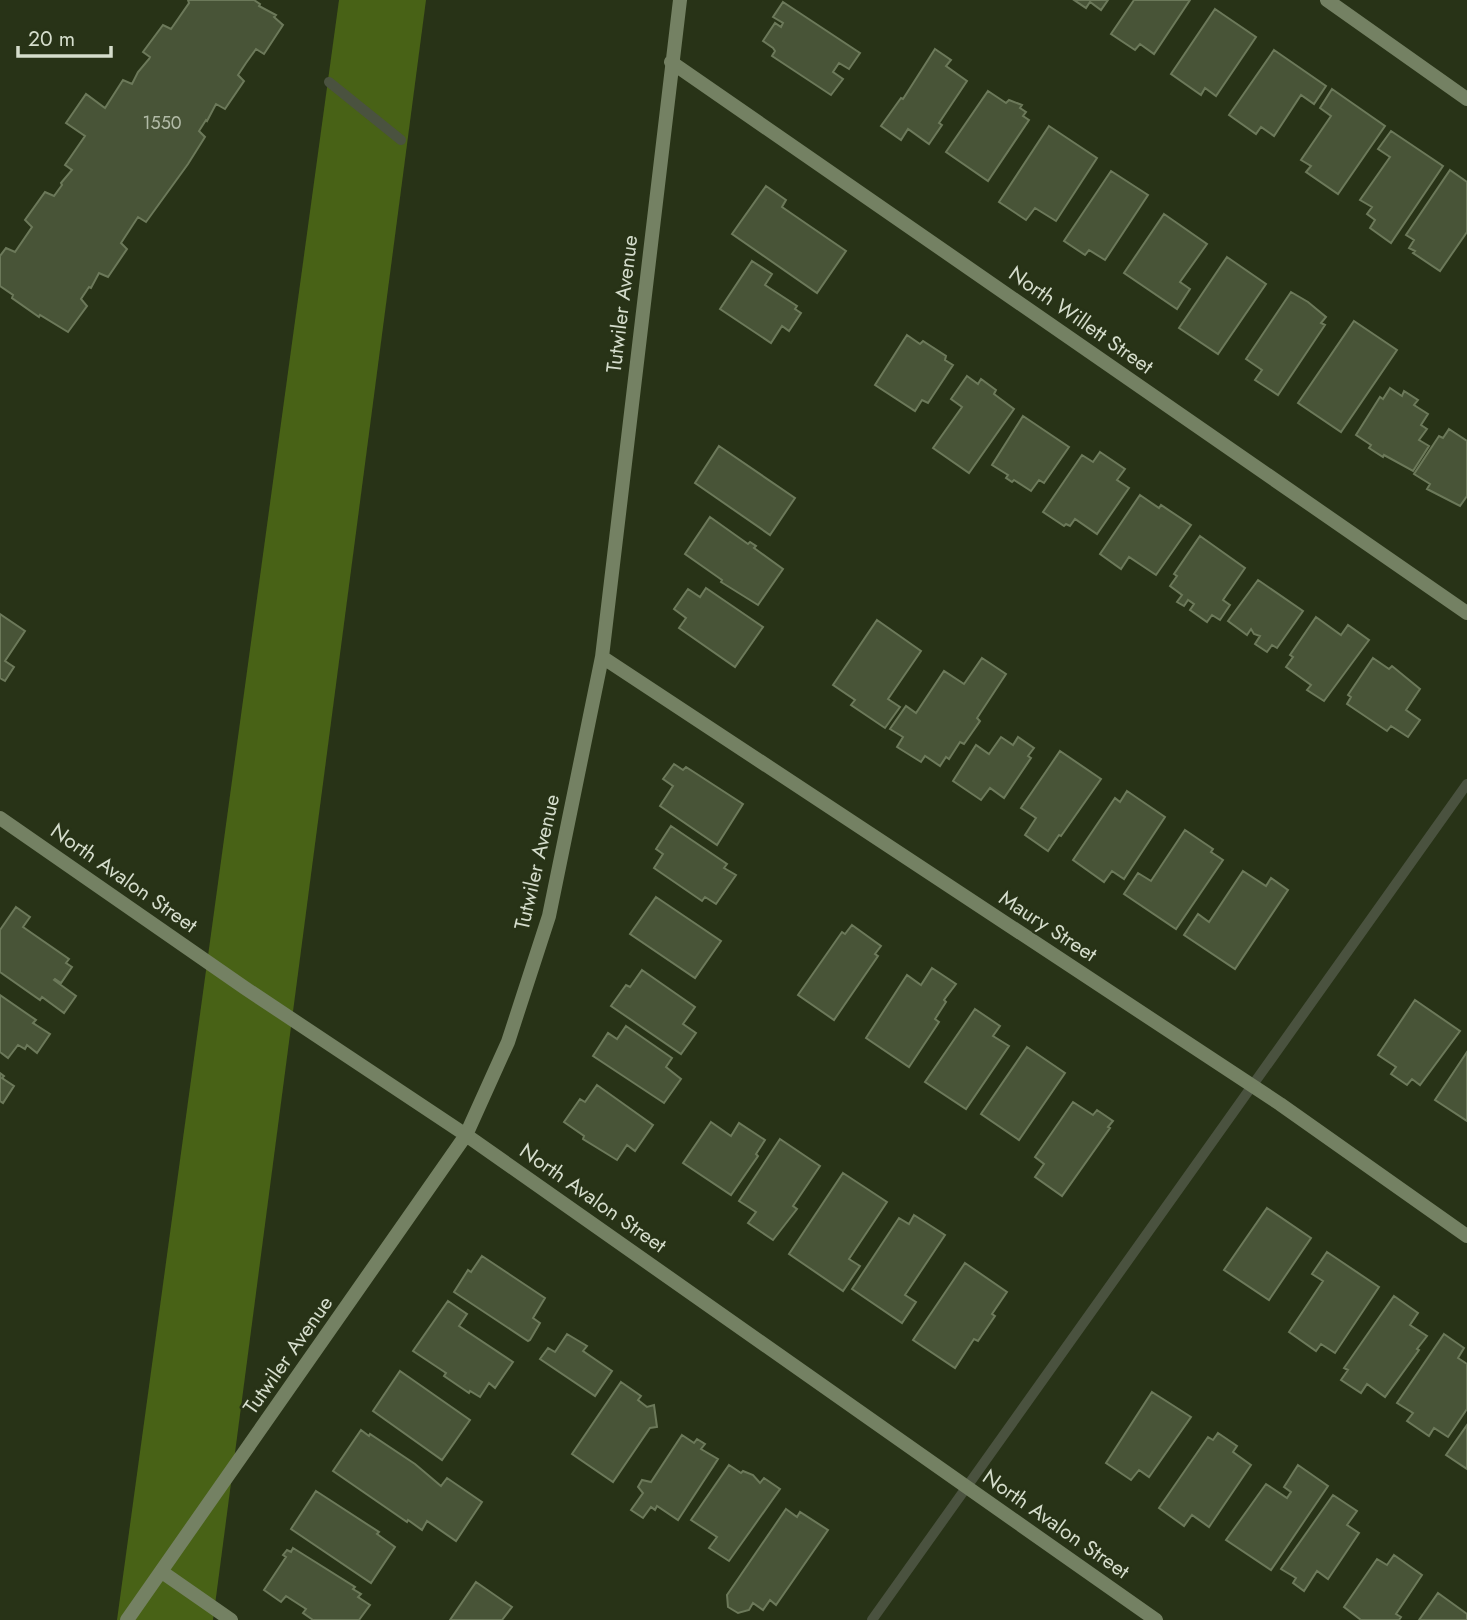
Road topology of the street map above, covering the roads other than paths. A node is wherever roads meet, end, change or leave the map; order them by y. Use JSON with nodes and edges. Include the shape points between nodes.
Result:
{"nodes":[{"id":1,"x":680,"y":0,"type":"edge"},
{"id":2,"x":1327,"y":0,"type":"edge"},
{"id":3,"x":671,"y":62,"type":"junction"},
{"id":4,"x":1467,"y":99,"type":"edge"},
{"id":5,"x":1467,"y":612,"type":"edge"},
{"id":6,"x":601,"y":657,"type":"junction"},
{"id":7,"x":0,"y":818,"type":"edge"},
{"id":8,"x":466,"y":1135,"type":"junction"},
{"id":9,"x":1467,"y":1236,"type":"edge"},
{"id":10,"x":162,"y":1572,"type":"junction"},
{"id":11,"x":127,"y":1620,"type":"edge"},
{"id":12,"x":231,"y":1620,"type":"edge"},
{"id":13,"x":1156,"y":1620,"type":"edge"}],
"edges":[{"from":1,"to":3,"type":"street","name":"Tutwiler Avenue"},
{"from":2,"to":4,"type":"street"},
{"from":3,"to":5,"type":"street","name":"North Willett Street"},
{"from":3,"to":6,"type":"street","name":"Tutwiler Avenue"},
{"from":6,"to":8,"type":"street","name":"Tutwiler Avenue","via":[[549,916],[508,1041]]},
{"from":6,"to":9,"type":"street","name":"Maury Street","via":[[1280,1104]]},
{"from":7,"to":8,"type":"street","name":"North Avalon Street"},
{"from":8,"to":10,"type":"street","name":"Tutwiler Avenue"},
{"from":8,"to":13,"type":"street","name":"North Avalon Street"},
{"from":10,"to":11,"type":"street","name":"Tutwiler Avenue"},
{"from":10,"to":12,"type":"street"}]}
